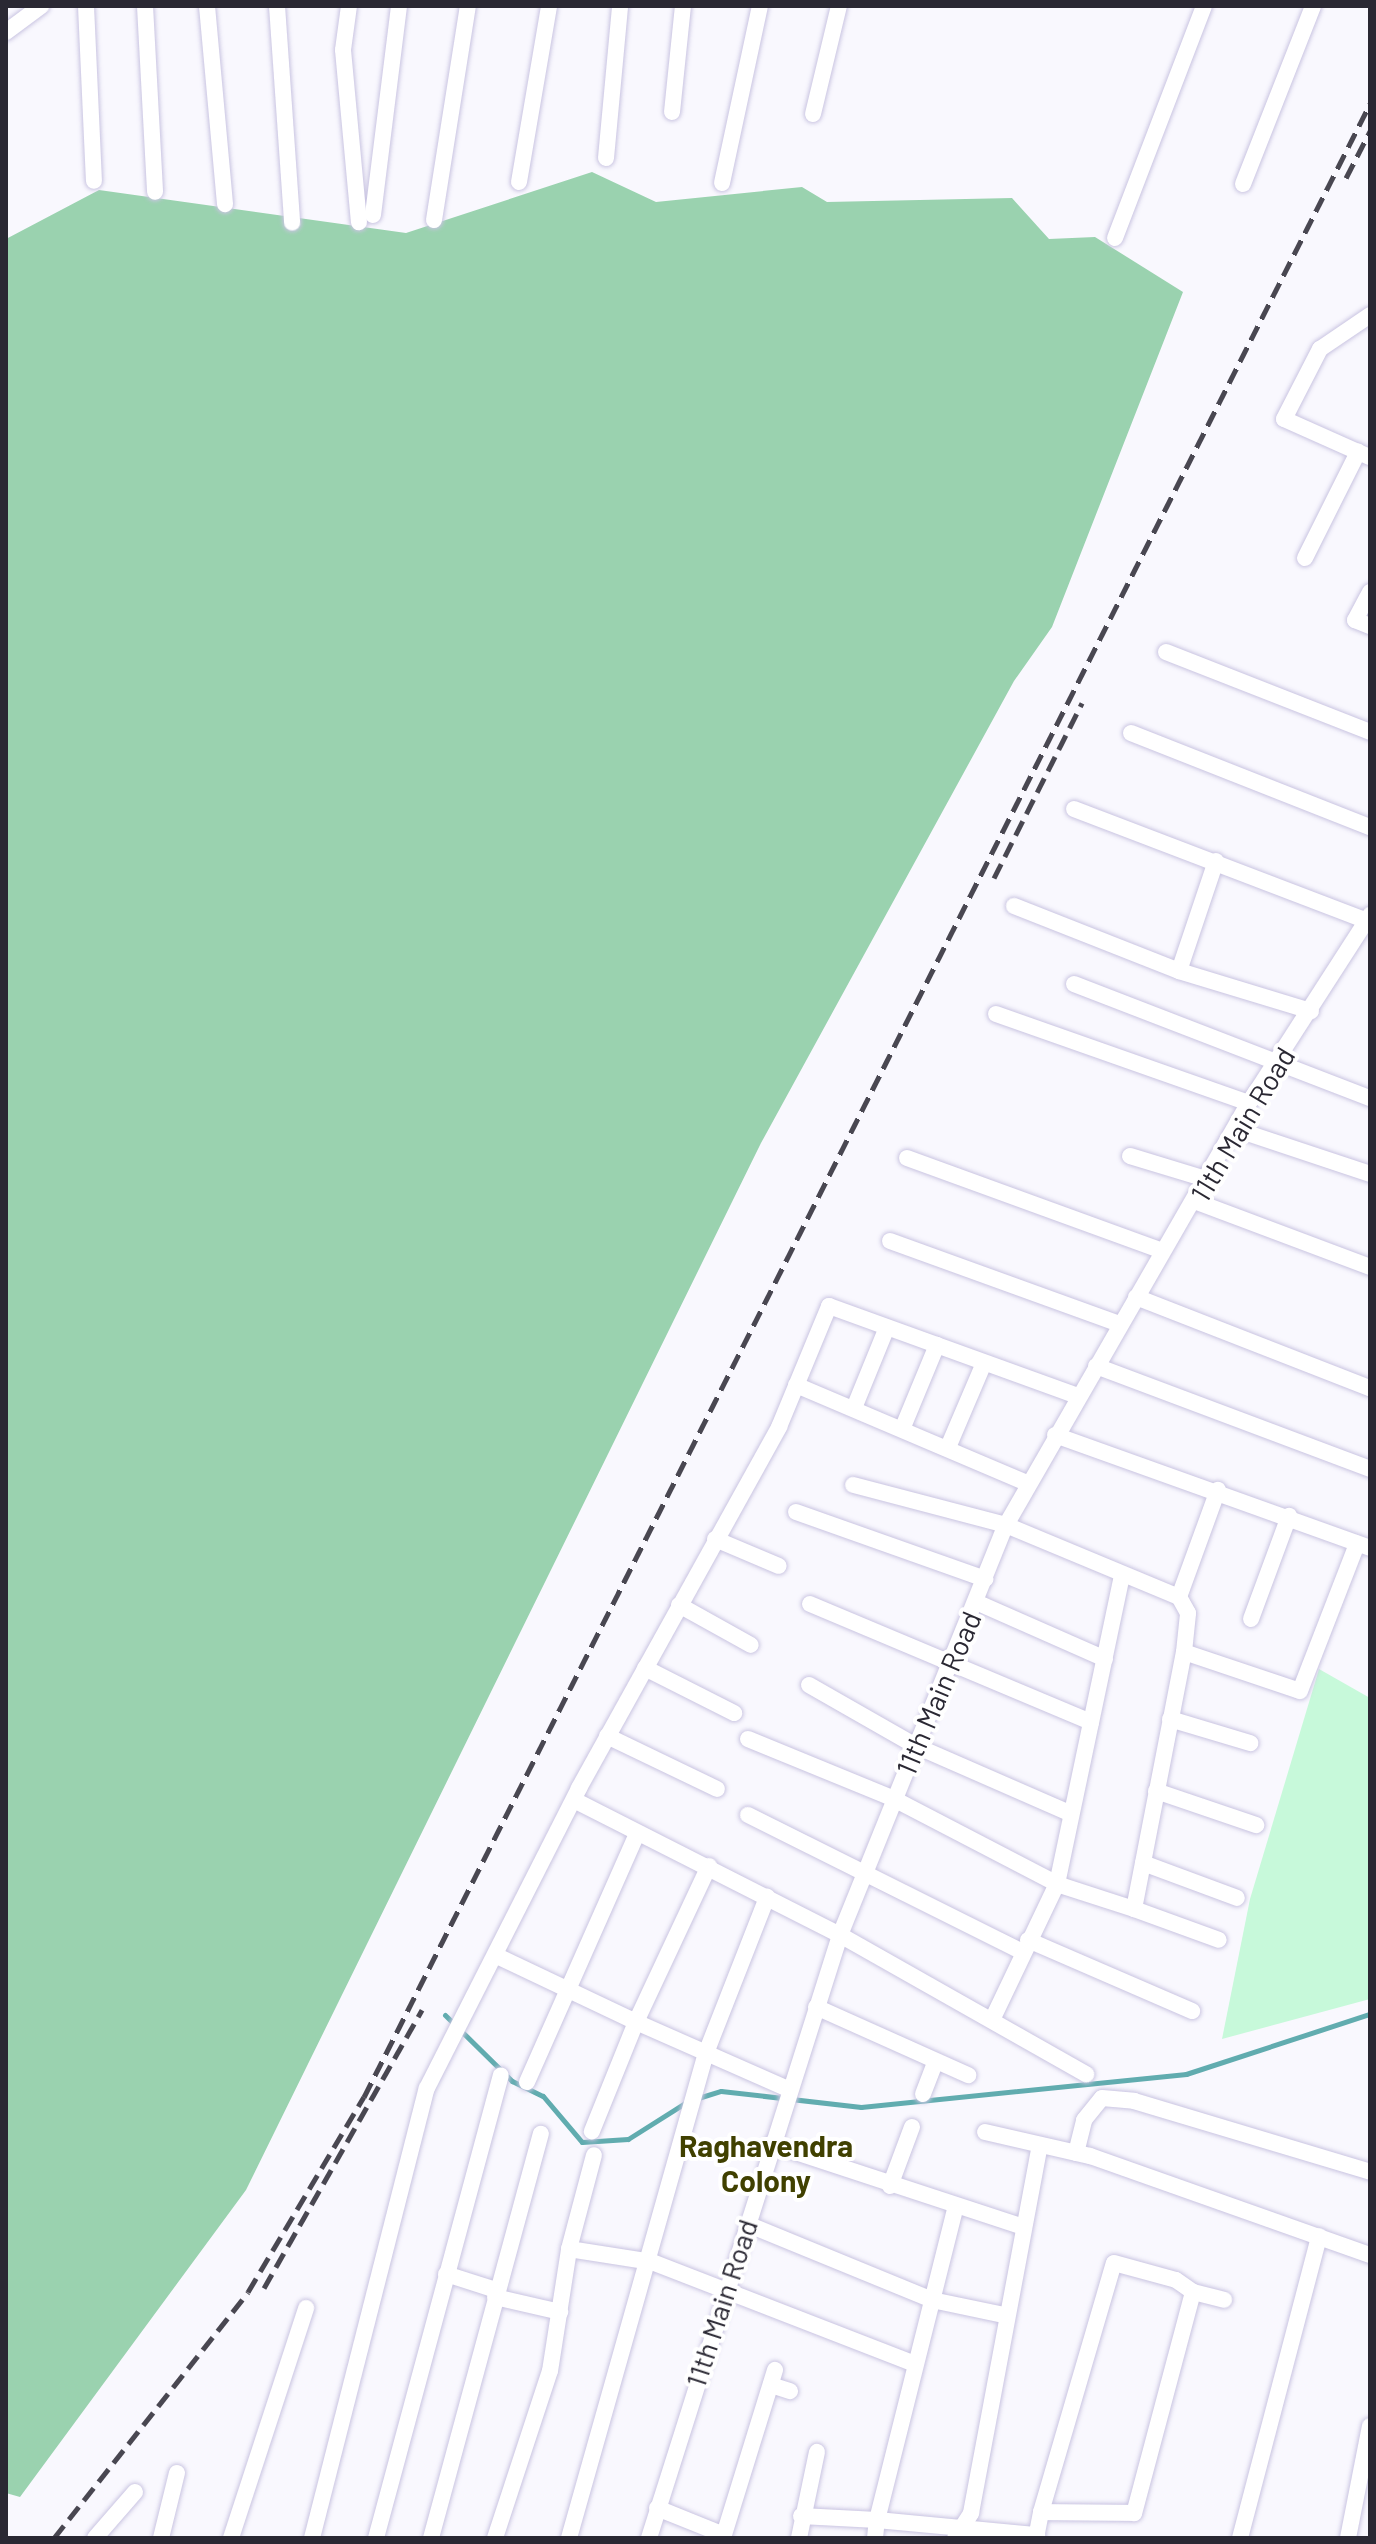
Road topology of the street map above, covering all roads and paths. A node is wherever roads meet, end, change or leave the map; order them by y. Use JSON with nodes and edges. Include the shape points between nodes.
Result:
{"nodes":[{"id":1,"x":41,"y":6,"type":"edge"},
{"id":2,"x":86,"y":6,"type":"edge"},
{"id":3,"x":145,"y":6,"type":"edge"},
{"id":4,"x":207,"y":6,"type":"edge"},
{"id":5,"x":277,"y":6,"type":"edge"},
{"id":6,"x":349,"y":6,"type":"edge"},
{"id":7,"x":399,"y":6,"type":"edge"},
{"id":8,"x":468,"y":6,"type":"edge"},
{"id":9,"x":549,"y":6,"type":"edge"},
{"id":10,"x":620,"y":6,"type":"edge"},
{"id":11,"x":683,"y":6,"type":"edge"},
{"id":12,"x":760,"y":6,"type":"edge"},
{"id":13,"x":839,"y":6,"type":"edge"},
{"id":14,"x":1204,"y":6,"type":"edge"},
{"id":15,"x":1313,"y":6,"type":"edge"},
{"id":16,"x":6,"y":32,"type":"edge"},
{"id":17,"x":672,"y":112,"type":"dead end"},
{"id":18,"x":813,"y":114,"type":"dead end"},
{"id":19,"x":606,"y":158,"type":"dead end"},
{"id":20,"x":94,"y":181,"type":"dead end"},
{"id":21,"x":519,"y":182,"type":"dead end"},
{"id":22,"x":722,"y":183,"type":"dead end"},
{"id":23,"x":1243,"y":184,"type":"dead end"},
{"id":24,"x":155,"y":192,"type":"dead end"},
{"id":25,"x":225,"y":204,"type":"dead end"},
{"id":26,"x":434,"y":220,"type":"dead end"},
{"id":27,"x":292,"y":222,"type":"dead end"},
{"id":28,"x":1115,"y":238,"type":"dead end"},
{"id":29,"x":1370,"y":315,"type":"edge"},
{"id":30,"x":1363,"y":332,"type":"edge"},
{"id":31,"x":1364,"y":454,"type":"edge"},
{"id":32,"x":1305,"y":558,"type":"dead end"},
{"id":33,"x":1370,"y":592,"type":"edge"},
{"id":34,"x":1370,"y":626,"type":"edge"},
{"id":35,"x":1166,"y":652,"type":"dead end"},
{"id":36,"x":1370,"y":732,"type":"edge"},
{"id":37,"x":1131,"y":733,"type":"dead end"},
{"id":38,"x":1074,"y":809,"type":"dead end"},
{"id":39,"x":1370,"y":827,"type":"edge"},
{"id":40,"x":1216,"y":861,"type":"junction"},
{"id":41,"x":1014,"y":906,"type":"dead end"},
{"id":42,"x":1368,"y":918,"type":"edge"},
{"id":43,"x":1179,"y":971,"type":"junction"},
{"id":44,"x":1074,"y":984,"type":"dead end"},
{"id":45,"x":1311,"y":1011,"type":"junction"},
{"id":46,"x":996,"y":1014,"type":"dead end"},
{"id":47,"x":1278,"y":1065,"type":"junction"},
{"id":48,"x":1370,"y":1098,"type":"edge"},
{"id":49,"x":1249,"y":1103,"type":"junction"},
{"id":50,"x":1238,"y":1130,"type":"junction"},
{"id":51,"x":1130,"y":1156,"type":"dead end"},
{"id":52,"x":907,"y":1158,"type":"dead end"},
{"id":53,"x":1370,"y":1174,"type":"edge"},
{"id":54,"x":1209,"y":1180,"type":"junction"},
{"id":55,"x":1197,"y":1202,"type":"junction"},
{"id":56,"x":890,"y":1241,"type":"dead end"},
{"id":57,"x":1163,"y":1251,"type":"junction"},
{"id":58,"x":1370,"y":1267,"type":"edge"},
{"id":59,"x":1136,"y":1297,"type":"junction"},
{"id":60,"x":1119,"y":1324,"type":"junction"},
{"id":61,"x":887,"y":1327,"type":"junction"},
{"id":62,"x":937,"y":1345,"type":"junction"},
{"id":63,"x":984,"y":1363,"type":"junction"},
{"id":64,"x":1096,"y":1366,"type":"junction"},
{"id":65,"x":796,"y":1385,"type":"junction"},
{"id":66,"x":1370,"y":1388,"type":"edge"},
{"id":67,"x":1077,"y":1396,"type":"junction"},
{"id":68,"x":854,"y":1408,"type":"junction"},
{"id":69,"x":903,"y":1427,"type":"junction"},
{"id":70,"x":1055,"y":1435,"type":"junction"},
{"id":71,"x":949,"y":1445,"type":"junction"},
{"id":72,"x":1370,"y":1469,"type":"edge"},
{"id":73,"x":1027,"y":1483,"type":"junction"},
{"id":74,"x":853,"y":1485,"type":"dead end"},
{"id":75,"x":1218,"y":1490,"type":"junction"},
{"id":76,"x":796,"y":1512,"type":"dead end"},
{"id":77,"x":1289,"y":1516,"type":"junction"},
{"id":78,"x":1006,"y":1525,"type":"junction"},
{"id":79,"x":715,"y":1539,"type":"junction"},
{"id":80,"x":1363,"y":1546,"type":"edge"},
{"id":81,"x":779,"y":1566,"type":"dead end"},
{"id":82,"x":1122,"y":1575,"type":"junction"},
{"id":83,"x":985,"y":1579,"type":"junction"},
{"id":84,"x":1179,"y":1597,"type":"junction"},
{"id":85,"x":976,"y":1602,"type":"junction"},
{"id":86,"x":810,"y":1604,"type":"dead end"},
{"id":87,"x":679,"y":1605,"type":"junction"},
{"id":88,"x":1251,"y":1619,"type":"dead end"},
{"id":89,"x":751,"y":1645,"type":"dead end"},
{"id":90,"x":1184,"y":1652,"type":"junction"},
{"id":91,"x":1105,"y":1659,"type":"junction"},
{"id":92,"x":949,"y":1665,"type":"junction"},
{"id":93,"x":645,"y":1668,"type":"junction"},
{"id":94,"x":809,"y":1685,"type":"dead end"},
{"id":95,"x":734,"y":1713,"type":"dead end"},
{"id":96,"x":1170,"y":1719,"type":"junction"},
{"id":97,"x":1091,"y":1722,"type":"junction"},
{"id":98,"x":607,"y":1736,"type":"junction"},
{"id":99,"x":748,"y":1739,"type":"dead end"},
{"id":100,"x":1250,"y":1743,"type":"dead end"},
{"id":101,"x":916,"y":1746,"type":"junction"},
{"id":102,"x":717,"y":1789,"type":"dead end"},
{"id":103,"x":1156,"y":1791,"type":"junction"},
{"id":104,"x":894,"y":1799,"type":"junction"},
{"id":105,"x":574,"y":1800,"type":"junction"},
{"id":106,"x":1069,"y":1813,"type":"junction"},
{"id":107,"x":748,"y":1815,"type":"dead end"},
{"id":108,"x":1256,"y":1825,"type":"dead end"},
{"id":109,"x":637,"y":1834,"type":"junction"},
{"id":110,"x":1143,"y":1863,"type":"junction"},
{"id":111,"x":709,"y":1866,"type":"junction"},
{"id":112,"x":866,"y":1869,"type":"junction"},
{"id":113,"x":1057,"y":1884,"type":"junction"},
{"id":114,"x":767,"y":1897,"type":"junction"},
{"id":115,"x":1237,"y":1898,"type":"dead end"},
{"id":116,"x":1134,"y":1909,"type":"junction"},
{"id":117,"x":840,"y":1935,"type":"junction"},
{"id":118,"x":1219,"y":1940,"type":"dead end"},
{"id":119,"x":1026,"y":1946,"type":"junction"},
{"id":120,"x":497,"y":1956,"type":"junction"},
{"id":121,"x":566,"y":1988,"type":"junction"},
{"id":122,"x":816,"y":2007,"type":"junction"},
{"id":123,"x":1192,"y":2011,"type":"dead end"},
{"id":124,"x":992,"y":2020,"type":"junction"},
{"id":125,"x":636,"y":2022,"type":"junction"},
{"id":126,"x":706,"y":2053,"type":"junction"},
{"id":127,"x":935,"y":2062,"type":"junction"},
{"id":128,"x":1086,"y":2074,"type":"dead end"},
{"id":129,"x":968,"y":2075,"type":"dead end"},
{"id":130,"x":501,"y":2076,"type":"dead end"},
{"id":131,"x":527,"y":2082,"type":"dead end"},
{"id":132,"x":790,"y":2090,"type":"junction"},
{"id":133,"x":923,"y":2094,"type":"dead end"},
{"id":134,"x":912,"y":2127,"type":"dead end"},
{"id":135,"x":592,"y":2131,"type":"dead end"},
{"id":136,"x":985,"y":2132,"type":"dead end"},
{"id":137,"x":541,"y":2134,"type":"dead end"},
{"id":138,"x":771,"y":2144,"type":"junction"},
{"id":139,"x":1040,"y":2145,"type":"junction"},
{"id":140,"x":1076,"y":2153,"type":"junction"},
{"id":141,"x":594,"y":2155,"type":"dead end"},
{"id":142,"x":1370,"y":2172,"type":"edge"},
{"id":143,"x":890,"y":2186,"type":"junction"},
{"id":144,"x":955,"y":2209,"type":"junction"},
{"id":145,"x":747,"y":2224,"type":"junction"},
{"id":146,"x":1021,"y":2226,"type":"junction"},
{"id":147,"x":1319,"y":2236,"type":"junction"},
{"id":148,"x":569,"y":2249,"type":"junction"},
{"id":149,"x":1370,"y":2255,"type":"edge"},
{"id":150,"x":652,"y":2262,"type":"junction"},
{"id":151,"x":446,"y":2274,"type":"junction"},
{"id":152,"x":730,"y":2289,"type":"junction"},
{"id":153,"x":1193,"y":2292,"type":"junction"},
{"id":154,"x":496,"y":2294,"type":"junction"},
{"id":155,"x":932,"y":2300,"type":"junction"},
{"id":156,"x":1224,"y":2300,"type":"dead end"},
{"id":157,"x":306,"y":2308,"type":"dead end"},
{"id":158,"x":560,"y":2312,"type":"junction"},
{"id":159,"x":1004,"y":2315,"type":"junction"},
{"id":160,"x":915,"y":2364,"type":"junction"},
{"id":161,"x":790,"y":2391,"type":"dead end"},
{"id":162,"x":1370,"y":2426,"type":"edge"},
{"id":163,"x":817,"y":2452,"type":"dead end"},
{"id":164,"x":177,"y":2473,"type":"dead end"},
{"id":165,"x":135,"y":2492,"type":"dead end"},
{"id":166,"x":657,"y":2508,"type":"junction"},
{"id":167,"x":1041,"y":2512,"type":"junction"},
{"id":168,"x":801,"y":2516,"type":"junction"},
{"id":169,"x":877,"y":2520,"type":"junction"},
{"id":170,"x":956,"y":2534,"type":"edge"},
{"id":171,"x":723,"y":2536,"type":"edge"},
{"id":172,"x":1036,"y":2537,"type":"edge"},
{"id":173,"x":95,"y":2538,"type":"edge"},
{"id":174,"x":161,"y":2538,"type":"edge"},
{"id":175,"x":231,"y":2538,"type":"edge"},
{"id":176,"x":312,"y":2538,"type":"edge"},
{"id":177,"x":376,"y":2538,"type":"edge"},
{"id":178,"x":431,"y":2538,"type":"edge"},
{"id":179,"x":495,"y":2538,"type":"edge"},
{"id":180,"x":569,"y":2538,"type":"edge"},
{"id":181,"x":649,"y":2538,"type":"edge"},
{"id":182,"x":799,"y":2538,"type":"edge"},
{"id":183,"x":875,"y":2538,"type":"edge"},
{"id":184,"x":1240,"y":2538,"type":"edge"},
{"id":185,"x":1348,"y":2538,"type":"edge"}],
"edges":[{"from":1,"to":16,"type":"street"},
{"from":2,"to":20,"type":"street"},
{"from":3,"to":24,"type":"street"},
{"from":4,"to":25,"type":"street"},
{"from":5,"to":27,"type":"street"},
{"from":6,"to":7,"type":"street","via":[[343,50],[366,219]]},
{"from":8,"to":26,"type":"street"},
{"from":9,"to":21,"type":"street"},
{"from":10,"to":19,"type":"street"},
{"from":11,"to":17,"type":"street"},
{"from":12,"to":22,"type":"street"},
{"from":13,"to":18,"type":"street"},
{"from":14,"to":28,"type":"street"},
{"from":15,"to":23,"type":"street"},
{"from":29,"to":30,"type":"street"},
{"from":30,"to":31,"type":"street","via":[[1320,349],[1284,419]]},
{"from":31,"to":32,"type":"street"},
{"from":33,"to":34,"type":"street","via":[[1355,620]]},
{"from":35,"to":36,"type":"street"},
{"from":37,"to":39,"type":"street"},
{"from":38,"to":40,"type":"street"},
{"from":40,"to":42,"type":"street"},
{"from":40,"to":43,"type":"street"},
{"from":41,"to":43,"type":"street"},
{"from":42,"to":45,"type":"street","name":"11th Main Road"},
{"from":43,"to":45,"type":"street"},
{"from":44,"to":47,"type":"street"},
{"from":45,"to":47,"type":"street","name":"11th Main Road"},
{"from":46,"to":49,"type":"street"},
{"from":47,"to":48,"type":"street"},
{"from":47,"to":49,"type":"street","name":"11th Main Road"},
{"from":49,"to":50,"type":"street","name":"11th Main Road"},
{"from":50,"to":53,"type":"street"},
{"from":50,"to":54,"type":"street","name":"11th Main Road"},
{"from":51,"to":54,"type":"street"},
{"from":52,"to":57,"type":"street"},
{"from":54,"to":55,"type":"street","name":"11th Main Road"},
{"from":55,"to":57,"type":"street","name":"11th Main Road"},
{"from":55,"to":58,"type":"street"},
{"from":56,"to":60,"type":"street"},
{"from":57,"to":59,"type":"street","name":"11th Main Road"},
{"from":59,"to":60,"type":"street","name":"11th Main Road"},
{"from":59,"to":66,"type":"street"},
{"from":60,"to":64,"type":"street","name":"11th Main Road"},
{"from":61,"to":62,"type":"street"},
{"from":61,"to":65,"type":"street","via":[[829,1306]]},
{"from":61,"to":68,"type":"street"},
{"from":62,"to":63,"type":"street"},
{"from":62,"to":69,"type":"street"},
{"from":63,"to":67,"type":"street"},
{"from":63,"to":71,"type":"street"},
{"from":64,"to":67,"type":"street","name":"11th Main Road"},
{"from":64,"to":72,"type":"street"},
{"from":65,"to":68,"type":"street"},
{"from":65,"to":79,"type":"street"},
{"from":67,"to":70,"type":"street","name":"11th Main Road"},
{"from":68,"to":69,"type":"street"},
{"from":69,"to":71,"type":"street"},
{"from":70,"to":73,"type":"street","name":"11th Main Road"},
{"from":70,"to":75,"type":"street"},
{"from":71,"to":73,"type":"street"},
{"from":73,"to":78,"type":"street","name":"11th Main Road"},
{"from":74,"to":78,"type":"street"},
{"from":75,"to":77,"type":"street"},
{"from":75,"to":84,"type":"street"},
{"from":76,"to":83,"type":"street"},
{"from":77,"to":80,"type":"street"},
{"from":77,"to":88,"type":"street"},
{"from":78,"to":82,"type":"street"},
{"from":78,"to":83,"type":"street","name":"11th Main Road"},
{"from":79,"to":81,"type":"street"},
{"from":79,"to":87,"type":"street"},
{"from":80,"to":90,"type":"street","via":[[1300,1691]]},
{"from":82,"to":84,"type":"street"},
{"from":82,"to":91,"type":"street"},
{"from":83,"to":85,"type":"street","name":"11th Main Road"},
{"from":84,"to":90,"type":"street","via":[[1188,1613]]},
{"from":85,"to":91,"type":"street"},
{"from":85,"to":92,"type":"street","name":"11th Main Road"},
{"from":86,"to":92,"type":"street"},
{"from":87,"to":89,"type":"street"},
{"from":87,"to":93,"type":"street"},
{"from":90,"to":96,"type":"street"},
{"from":91,"to":97,"type":"street"},
{"from":92,"to":97,"type":"street"},
{"from":92,"to":101,"type":"street","name":"11th Main Road"},
{"from":93,"to":95,"type":"street"},
{"from":93,"to":98,"type":"street"},
{"from":94,"to":101,"type":"street"},
{"from":96,"to":100,"type":"street"},
{"from":96,"to":103,"type":"street"},
{"from":97,"to":106,"type":"street"},
{"from":98,"to":102,"type":"street"},
{"from":98,"to":105,"type":"street"},
{"from":99,"to":104,"type":"street"},
{"from":101,"to":104,"type":"street","name":"11th Main Road"},
{"from":101,"to":106,"type":"street"},
{"from":103,"to":108,"type":"street"},
{"from":103,"to":110,"type":"street"},
{"from":104,"to":112,"type":"street","name":"11th Main Road"},
{"from":104,"to":113,"type":"street"},
{"from":105,"to":109,"type":"street"},
{"from":105,"to":120,"type":"street"},
{"from":106,"to":113,"type":"street"},
{"from":107,"to":112,"type":"street"},
{"from":109,"to":111,"type":"street"},
{"from":109,"to":121,"type":"street"},
{"from":110,"to":115,"type":"street"},
{"from":110,"to":116,"type":"street"},
{"from":111,"to":114,"type":"street"},
{"from":111,"to":125,"type":"street"},
{"from":112,"to":117,"type":"street","name":"11th Main Road"},
{"from":112,"to":119,"type":"street"},
{"from":113,"to":116,"type":"street"},
{"from":113,"to":119,"type":"street"},
{"from":114,"to":117,"type":"street"},
{"from":114,"to":126,"type":"street"},
{"from":116,"to":118,"type":"street"},
{"from":117,"to":122,"type":"street","name":"11th Main Road"},
{"from":117,"to":124,"type":"street"},
{"from":119,"to":123,"type":"street"},
{"from":119,"to":124,"type":"street"},
{"from":120,"to":121,"type":"street"},
{"from":120,"to":176,"type":"street","via":[[427,2088]]},
{"from":121,"to":125,"type":"street"},
{"from":121,"to":131,"type":"street"},
{"from":122,"to":127,"type":"street"},
{"from":122,"to":132,"type":"street","name":"11th Main Road"},
{"from":124,"to":128,"type":"street"},
{"from":125,"to":126,"type":"street"},
{"from":125,"to":135,"type":"street"},
{"from":126,"to":132,"type":"street"},
{"from":126,"to":150,"type":"street"},
{"from":127,"to":129,"type":"street"},
{"from":127,"to":133,"type":"street"},
{"from":130,"to":151,"type":"street"},
{"from":132,"to":138,"type":"street","name":"11th Main Road"},
{"from":134,"to":143,"type":"street"},
{"from":136,"to":139,"type":"street"},
{"from":137,"to":154,"type":"street"},
{"from":138,"to":143,"type":"street"},
{"from":138,"to":145,"type":"street","name":"11th Main Road"},
{"from":139,"to":140,"type":"street"},
{"from":139,"to":146,"type":"street"},
{"from":140,"to":142,"type":"street","via":[[1084,2120],[1102,2098],[1134,2101]]},
{"from":140,"to":147,"type":"street"},
{"from":141,"to":148,"type":"street"},
{"from":143,"to":144,"type":"street"},
{"from":144,"to":146,"type":"street"},
{"from":144,"to":155,"type":"street"},
{"from":145,"to":152,"type":"street","name":"11th Main Road"},
{"from":145,"to":155,"type":"street"},
{"from":146,"to":159,"type":"street"},
{"from":147,"to":149,"type":"street"},
{"from":147,"to":184,"type":"street"},
{"from":148,"to":150,"type":"street"},
{"from":148,"to":158,"type":"street"},
{"from":150,"to":152,"type":"street"},
{"from":150,"to":180,"type":"street"},
{"from":151,"to":154,"type":"street"},
{"from":151,"to":177,"type":"street"},
{"from":152,"to":160,"type":"street"},
{"from":152,"to":166,"type":"street","name":"11th Main Road"},
{"from":153,"to":156,"type":"street"},
{"from":153,"to":167,"type":"street","via":[[1134,2513]]},
{"from":153,"to":167,"type":"street","via":[[1176,2280],[1114,2263]]},
{"from":154,"to":158,"type":"street"},
{"from":154,"to":178,"type":"street"},
{"from":155,"to":159,"type":"street"},
{"from":155,"to":160,"type":"street"},
{"from":157,"to":175,"type":"street"},
{"from":158,"to":179,"type":"street","via":[[550,2371]]},
{"from":159,"to":170,"type":"street","via":[[971,2513]]},
{"from":160,"to":169,"type":"street"},
{"from":161,"to":171,"type":"street","via":[[773,2377]]},
{"from":162,"to":185,"type":"street"},
{"from":163,"to":168,"type":"street"},
{"from":164,"to":174,"type":"street"},
{"from":165,"to":173,"type":"street"},
{"from":166,"to":171,"type":"street"},
{"from":166,"to":181,"type":"street","name":"11th Main Road"},
{"from":167,"to":172,"type":"street"},
{"from":168,"to":169,"type":"street"},
{"from":168,"to":182,"type":"street"},
{"from":169,"to":170,"type":"street"},
{"from":169,"to":183,"type":"street"},
{"from":170,"to":172,"type":"street"}]}
